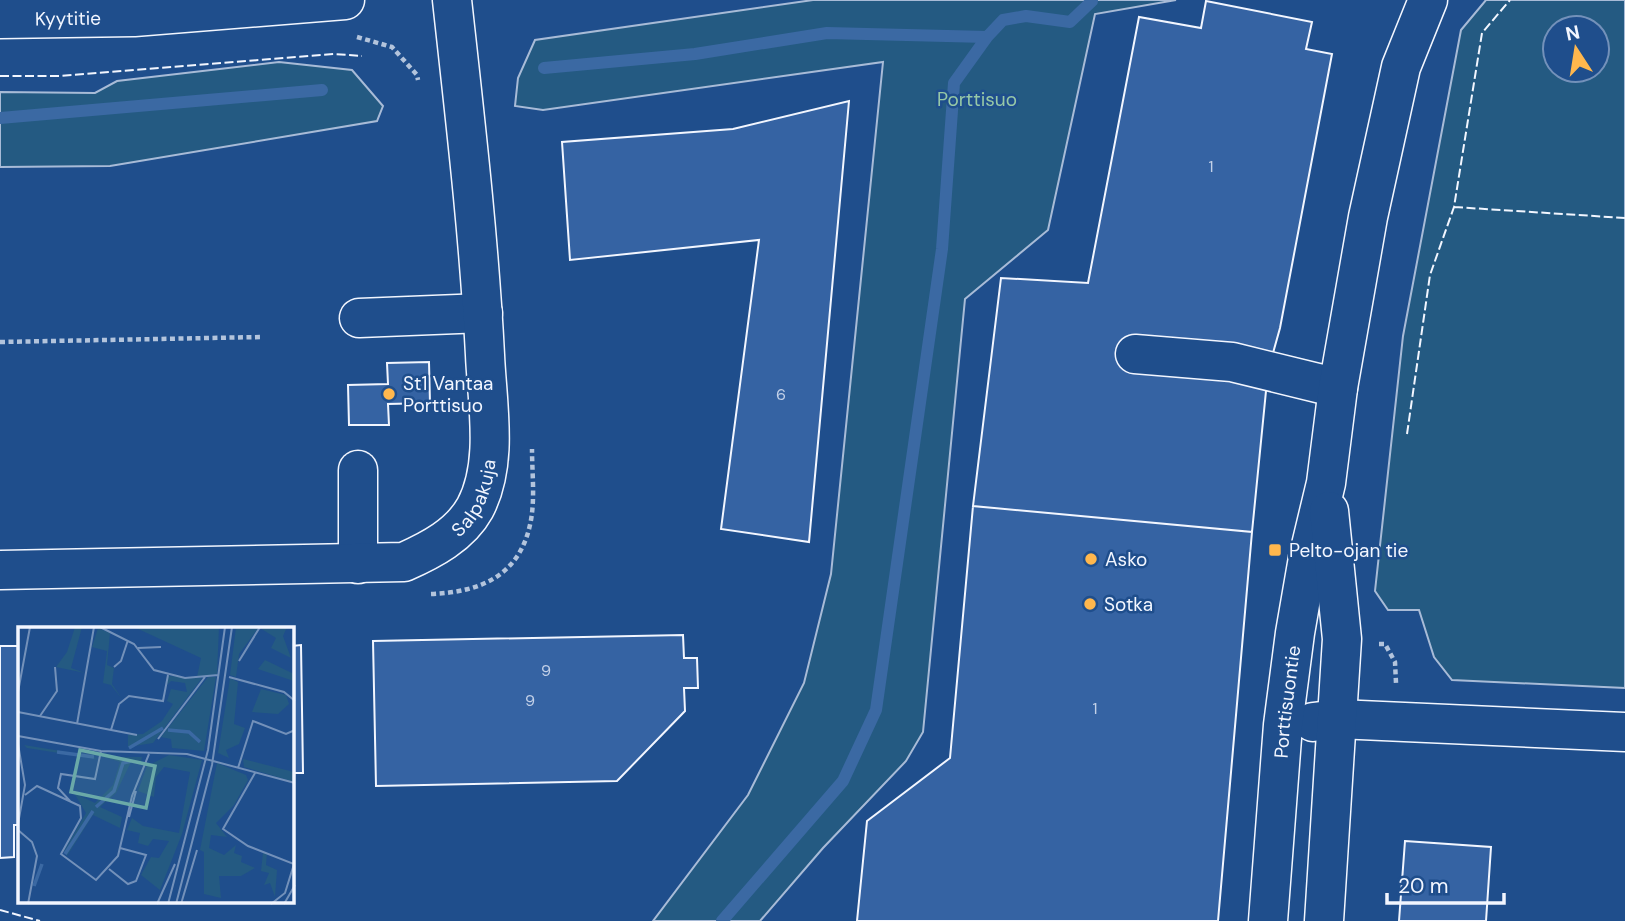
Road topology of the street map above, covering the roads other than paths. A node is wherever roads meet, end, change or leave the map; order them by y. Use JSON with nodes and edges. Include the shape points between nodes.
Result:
{"nodes":[{"id":1,"x":345,"y":0,"type":"edge"},
{"id":2,"x":452,"y":0,"type":"edge"},
{"id":3,"x":1402,"y":0,"type":"edge"},
{"id":4,"x":1428,"y":0,"type":"edge"},
{"id":5,"x":0,"y":19,"type":"edge"},
{"id":6,"x":1401,"y":67,"type":"junction"},
{"id":7,"x":483,"y":313,"type":"junction"},
{"id":8,"x":359,"y":318,"type":"dead end"},
{"id":9,"x":1135,"y":354,"type":"dead end"},
{"id":10,"x":1338,"y":388,"type":"junction"},
{"id":11,"x":358,"y":471,"type":"dead end"},
{"id":12,"x":1326,"y":483,"type":"junction"},
{"id":13,"x":358,"y":564,"type":"junction"},
{"id":14,"x":0,"y":570,"type":"edge"},
{"id":15,"x":1338,"y":719,"type":"junction"},
{"id":16,"x":1283,"y":725,"type":"junction"},
{"id":17,"x":1625,"y":732,"type":"edge"},
{"id":18,"x":1268,"y":921,"type":"edge"},
{"id":19,"x":1324,"y":921,"type":"edge"}],
"edges":[{"from":1,"to":5,"type":"street","name":"Kyytitie","via":[[134,17]]},
{"from":2,"to":7,"type":"street","name":"Salpakuja"},
{"from":3,"to":6,"type":"street","name":"Porttisuontie"},
{"from":4,"to":6,"type":"street","name":"Porttisuontie"},
{"from":6,"to":10,"type":"street","name":"Porttisuontie"},
{"from":7,"to":8,"type":"street"},
{"from":7,"to":13,"type":"street","name":"Salpakuja","via":[[489,437],[474,508],[445,541],[424,553],[404,562]]},
{"from":9,"to":10,"type":"street","via":[[1232,362]]},
{"from":10,"to":12,"type":"street","name":"Porttisuontie"},
{"from":11,"to":13,"type":"street"},
{"from":12,"to":15,"type":"street","name":"Porttisuontie","via":[[1342,639]]},
{"from":12,"to":16,"type":"street","name":"Porttisuontie","via":[[1308,558]]},
{"from":13,"to":14,"type":"street","name":"Salpakuja"},
{"from":15,"to":16,"type":"street"},
{"from":15,"to":17,"type":"street"},
{"from":15,"to":19,"type":"street","name":"Porttisuontie"},
{"from":16,"to":18,"type":"street","name":"Porttisuontie"}]}
